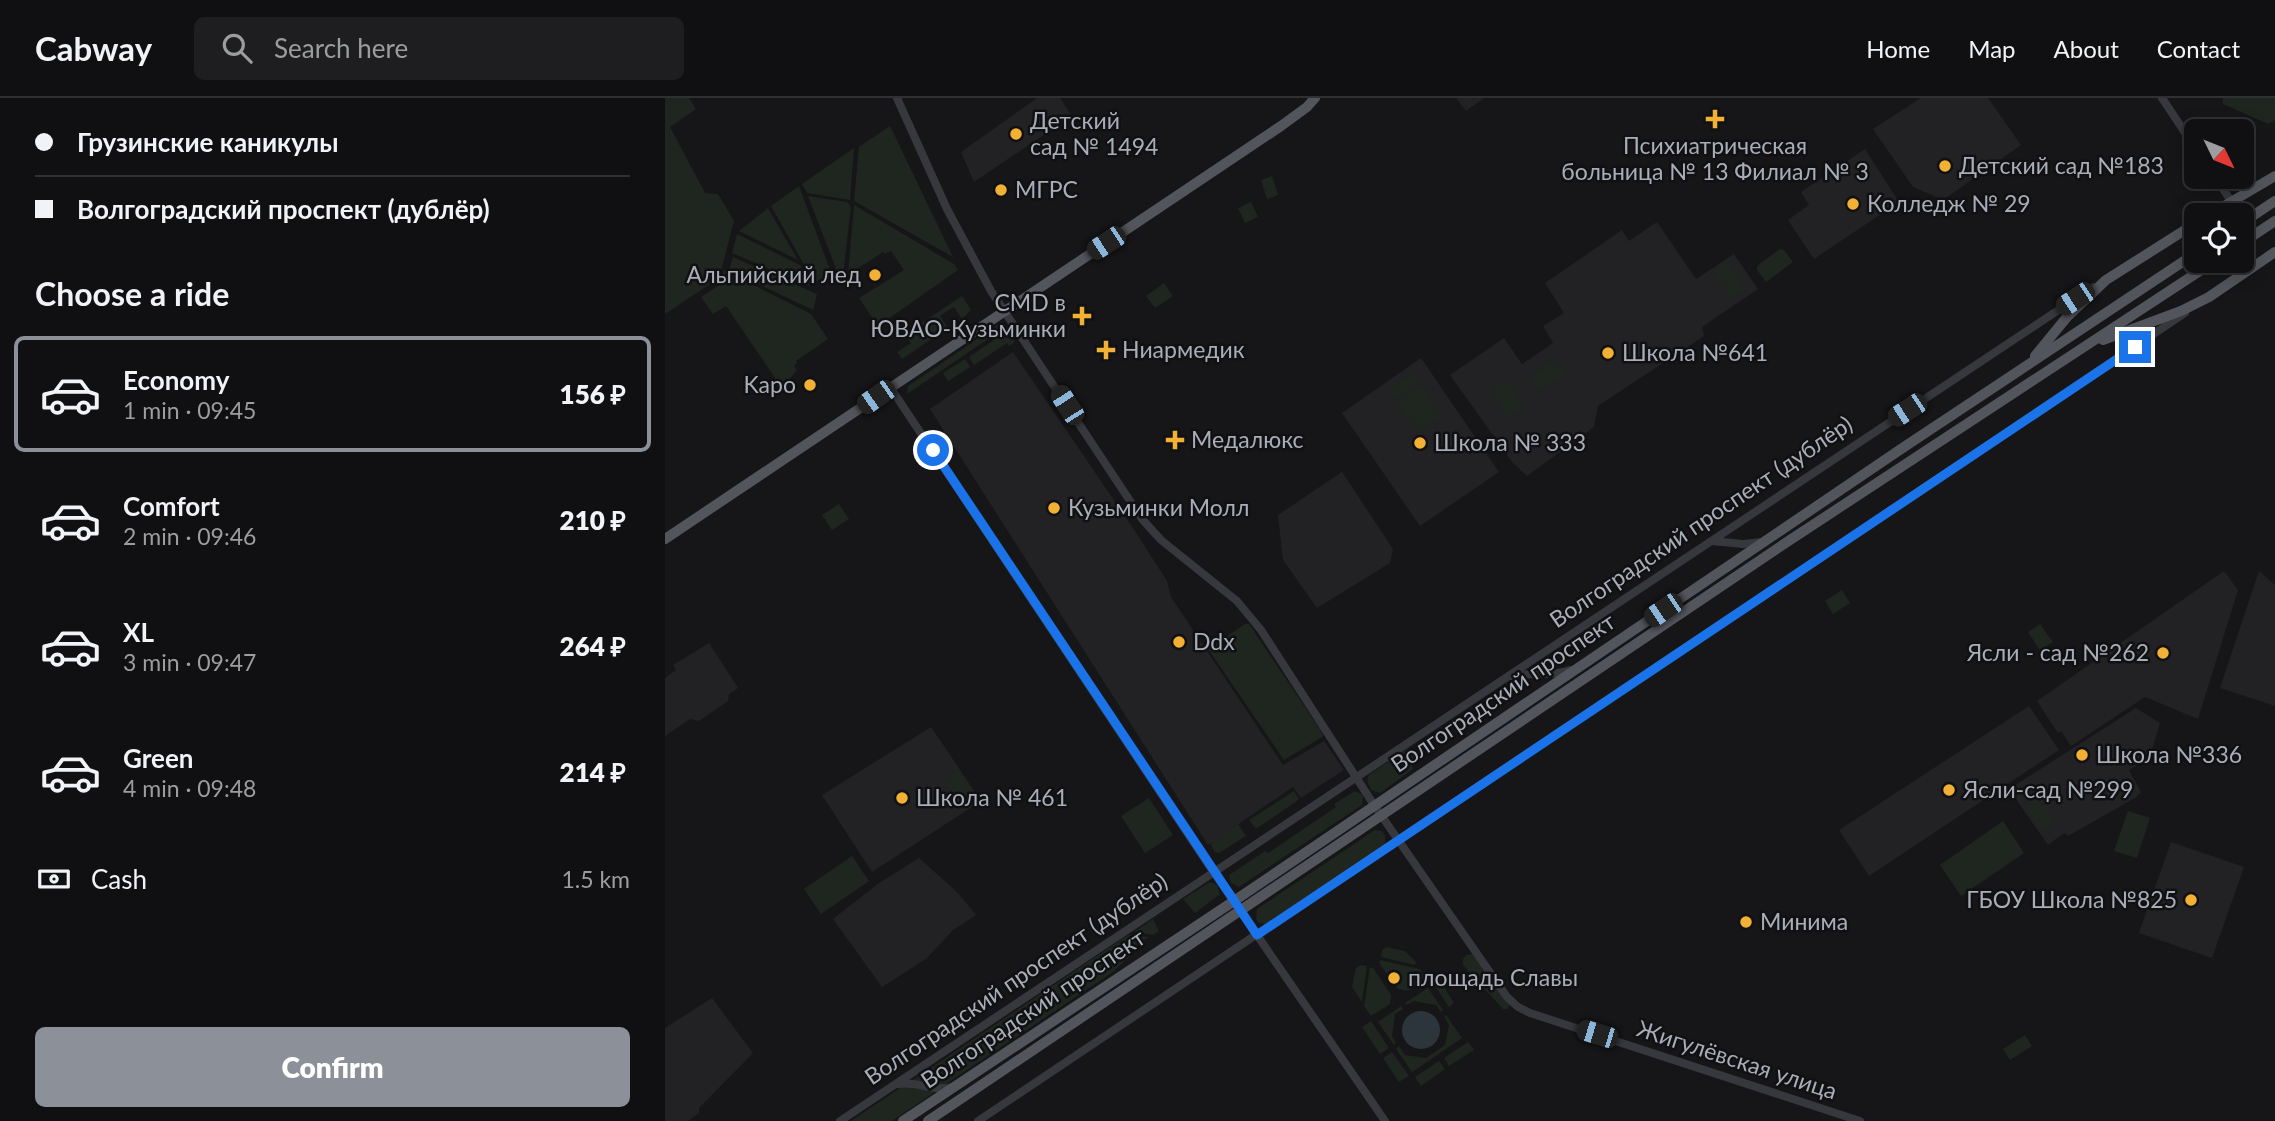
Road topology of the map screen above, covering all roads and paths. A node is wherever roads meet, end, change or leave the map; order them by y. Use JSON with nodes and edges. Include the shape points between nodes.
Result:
{"nodes":[{"id":1,"x":897,"y":98,"type":"edge"},
{"id":2,"x":1315,"y":98,"type":"edge"},
{"id":3,"x":2162,"y":98,"type":"edge"},
{"id":4,"x":2184,"y":131,"type":"edge"},
{"id":5,"x":2275,"y":176,"type":"edge"},
{"id":6,"x":2223,"y":189,"type":"edge"},
{"id":7,"x":2231,"y":201,"type":"junction"},
{"id":8,"x":2275,"y":201,"type":"edge"},
{"id":9,"x":2228,"y":203,"type":"edge"},
{"id":10,"x":2254,"y":215,"type":"edge"},
{"id":11,"x":2275,"y":221,"type":"edge"},
{"id":12,"x":2184,"y":231,"type":"edge"},
{"id":13,"x":2254,"y":235,"type":"edge"},
{"id":14,"x":2275,"y":252,"type":"edge"},
{"id":15,"x":2184,"y":261,"type":"edge"},
{"id":16,"x":2197,"y":273,"type":"edge"},
{"id":17,"x":2106,"y":280,"type":"junction"},
{"id":18,"x":2209,"y":297,"type":"junction"},
{"id":19,"x":1004,"y":310,"type":"junction"},
{"id":20,"x":2078,"y":351,"type":"junction"},
{"id":21,"x":2026,"y":368,"type":"junction"},
{"id":22,"x":890,"y":387,"type":"junction"},
{"id":23,"x":665,"y":539,"type":"edge"},
{"id":24,"x":1768,"y":540,"type":"junction"},
{"id":25,"x":1709,"y":542,"type":"junction"},
{"id":26,"x":1580,"y":666,"type":"junction"},
{"id":27,"x":1504,"y":678,"type":"junction"},
{"id":28,"x":1357,"y":778,"type":"junction"},
{"id":29,"x":1374,"y":805,"type":"junction"},
{"id":30,"x":1381,"y":815,"type":"junction"},
{"id":31,"x":1399,"y":841,"type":"junction"},
{"id":32,"x":1215,"y":873,"type":"junction"},
{"id":33,"x":1234,"y":901,"type":"junction"},
{"id":34,"x":1240,"y":911,"type":"junction"},
{"id":35,"x":1257,"y":935,"type":"junction"},
{"id":36,"x":895,"y":1085,"type":"junction"},
{"id":37,"x":954,"y":1086,"type":"junction"},
{"id":38,"x":840,"y":1121,"type":"edge"},
{"id":39,"x":902,"y":1121,"type":"edge"},
{"id":40,"x":928,"y":1121,"type":"edge"},
{"id":41,"x":978,"y":1121,"type":"edge"},
{"id":42,"x":1385,"y":1121,"type":"edge"},
{"id":43,"x":1859,"y":1121,"type":"edge"}],
"edges":[{"from":1,"to":19,"type":"street","name":"Жигулёвская улица","via":[[947,209]]},
{"from":2,"to":19,"type":"main road","via":[[1281,126]]},
{"from":3,"to":4,"type":"street"},
{"from":5,"to":7,"type":"main road"},
{"from":6,"to":7,"type":"street"},
{"from":7,"to":9,"type":"main road"},
{"from":8,"to":10,"type":"main road"},
{"from":11,"to":13,"type":"main road"},
{"from":12,"to":17,"type":"main road","name":"Волгоградский проспект (дублёр)"},
{"from":14,"to":18,"type":"main road"},
{"from":15,"to":21,"type":"main road","name":"Волгоградский проспект"},
{"from":16,"to":20,"type":"main road","name":"Волгоградский проспект"},
{"from":17,"to":21,"type":"main road","name":"Волгоградский проспект (дублёр)","via":[[2067,317]]},
{"from":17,"to":25,"type":"street","name":"Волгоградский проспект (дублёр)"},
{"from":18,"to":20,"type":"main road"},
{"from":18,"to":31,"type":"street"},
{"from":19,"to":22,"type":"main road"},
{"from":19,"to":28,"type":"street","name":"Жигулёвская улица","via":[[1142,519],[1247,612]]},
{"from":20,"to":30,"type":"main road","name":"Волгоградский проспект"},
{"from":21,"to":24,"type":"main road","name":"Волгоградский проспект"},
{"from":22,"to":23,"type":"main road"},
{"from":22,"to":32,"type":"street"},
{"from":24,"to":25,"type":"street","via":[[1754,544]]},
{"from":24,"to":26,"type":"main road","name":"Волгоградский проспект"},
{"from":25,"to":27,"type":"street","name":"Волгоградский проспект (дублёр)"},
{"from":26,"to":27,"type":"street","via":[[1548,675]]},
{"from":26,"to":29,"type":"main road","name":"Волгоградский проспект"},
{"from":27,"to":28,"type":"street","name":"Волгоградский проспект (дублёр)"},
{"from":28,"to":29,"type":"street","name":"Жигулёвская улица"},
{"from":28,"to":32,"type":"street","name":"Волгоградский проспект (дублёр)"},
{"from":29,"to":30,"type":"street","name":"Жигулёвская улица"},
{"from":29,"to":33,"type":"main road","name":"Волгоградский проспект"},
{"from":30,"to":31,"type":"street","name":"Жигулёвская улица"},
{"from":30,"to":34,"type":"main road","name":"Волгоградский проспект"},
{"from":31,"to":35,"type":"street"},
{"from":31,"to":43,"type":"street","name":"Жигулёвская улица","via":[[1518,1007]]},
{"from":32,"to":33,"type":"street"},
{"from":32,"to":36,"type":"street","name":"Волгоградский проспект (дублёр)"},
{"from":33,"to":34,"type":"street"},
{"from":33,"to":37,"type":"main road","name":"Волгоградский проспект"},
{"from":34,"to":35,"type":"street"},
{"from":34,"to":40,"type":"main road","name":"Волгоградский проспект"},
{"from":35,"to":41,"type":"street"},
{"from":35,"to":42,"type":"street"},
{"from":36,"to":37,"type":"street"},
{"from":36,"to":38,"type":"street","name":"Волгоградский проспект (дублёр)"},
{"from":37,"to":39,"type":"main road","name":"Волгоградский проспект"}]}
